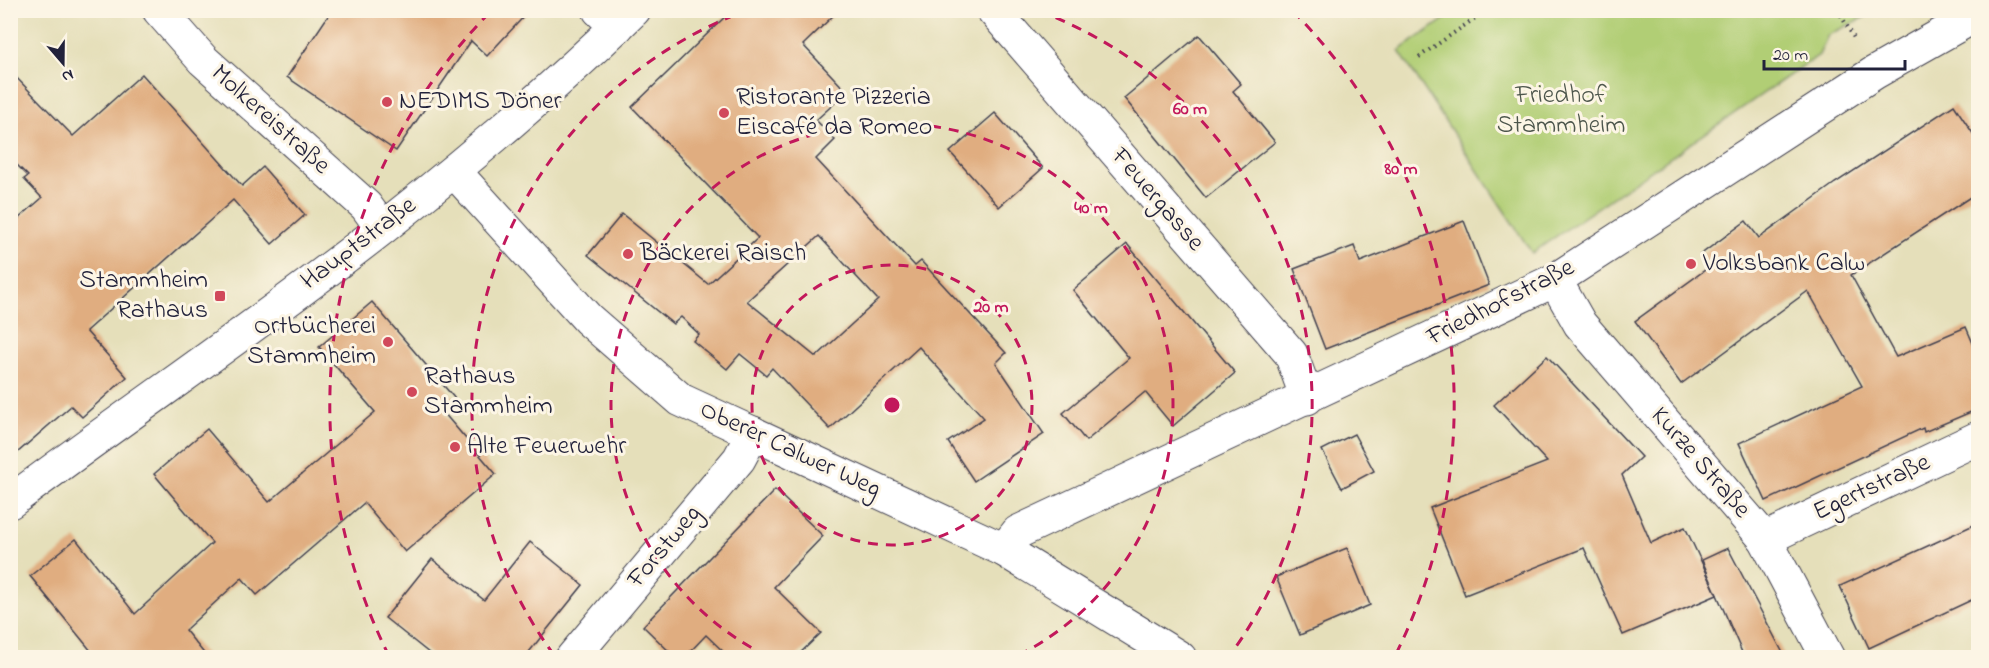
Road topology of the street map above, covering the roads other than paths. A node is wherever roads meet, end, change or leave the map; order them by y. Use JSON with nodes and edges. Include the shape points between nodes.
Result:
{"nodes":[{"id":1,"x":159,"y":10,"type":"edge"},
{"id":2,"x":993,"y":10,"type":"edge"},
{"id":3,"x":1978,"y":14,"type":"edge"},
{"id":4,"x":617,"y":16,"type":"edge"},
{"id":5,"x":454,"y":171,"type":"junction"},
{"id":6,"x":382,"y":228,"type":"junction"},
{"id":7,"x":1555,"y":280,"type":"junction"},
{"id":8,"x":1307,"y":398,"type":"junction"},
{"id":9,"x":753,"y":433,"type":"junction"},
{"id":10,"x":1978,"y":438,"type":"edge"},
{"id":11,"x":10,"y":502,"type":"edge"},
{"id":12,"x":1765,"y":539,"type":"junction"},
{"id":13,"x":1004,"y":550,"type":"junction"},
{"id":14,"x":572,"y":657,"type":"edge"},
{"id":15,"x":1180,"y":657,"type":"edge"},
{"id":16,"x":1827,"y":657,"type":"edge"}],
"edges":[{"from":1,"to":6,"type":"street","name":"Molkereistraße","via":[[202,60],[366,206]]},
{"from":2,"to":8,"type":"street","name":"Feuergasse","via":[[1291,354]]},
{"from":3,"to":7,"type":"street","name":"Friedhofstraße","via":[[1874,73]]},
{"from":4,"to":5,"type":"street","name":"Hauptstraße","via":[[549,90]]},
{"from":5,"to":6,"type":"street","name":"Hauptstraße"},
{"from":5,"to":9,"type":"street","name":"Oberer Calwer Weg","via":[[588,319],[681,400]]},
{"from":6,"to":11,"type":"street","name":"Hauptstraße"},
{"from":7,"to":8,"type":"street","name":"Friedhofstraße"},
{"from":7,"to":12,"type":"street","name":"Kurze Straße","via":[[1580,324]]},
{"from":8,"to":13,"type":"street","name":"Friedhofstraße","via":[[1018,532]]},
{"from":9,"to":13,"type":"street","name":"Oberer Calwer Weg"},
{"from":9,"to":14,"type":"street","name":"Forstweg","via":[[739,459]]},
{"from":10,"to":12,"type":"street","name":"Egertstraße"},
{"from":12,"to":16,"type":"street","name":"Kurze Straße"},
{"from":13,"to":15,"type":"street","name":"Oberer Calwer Weg"}]}
